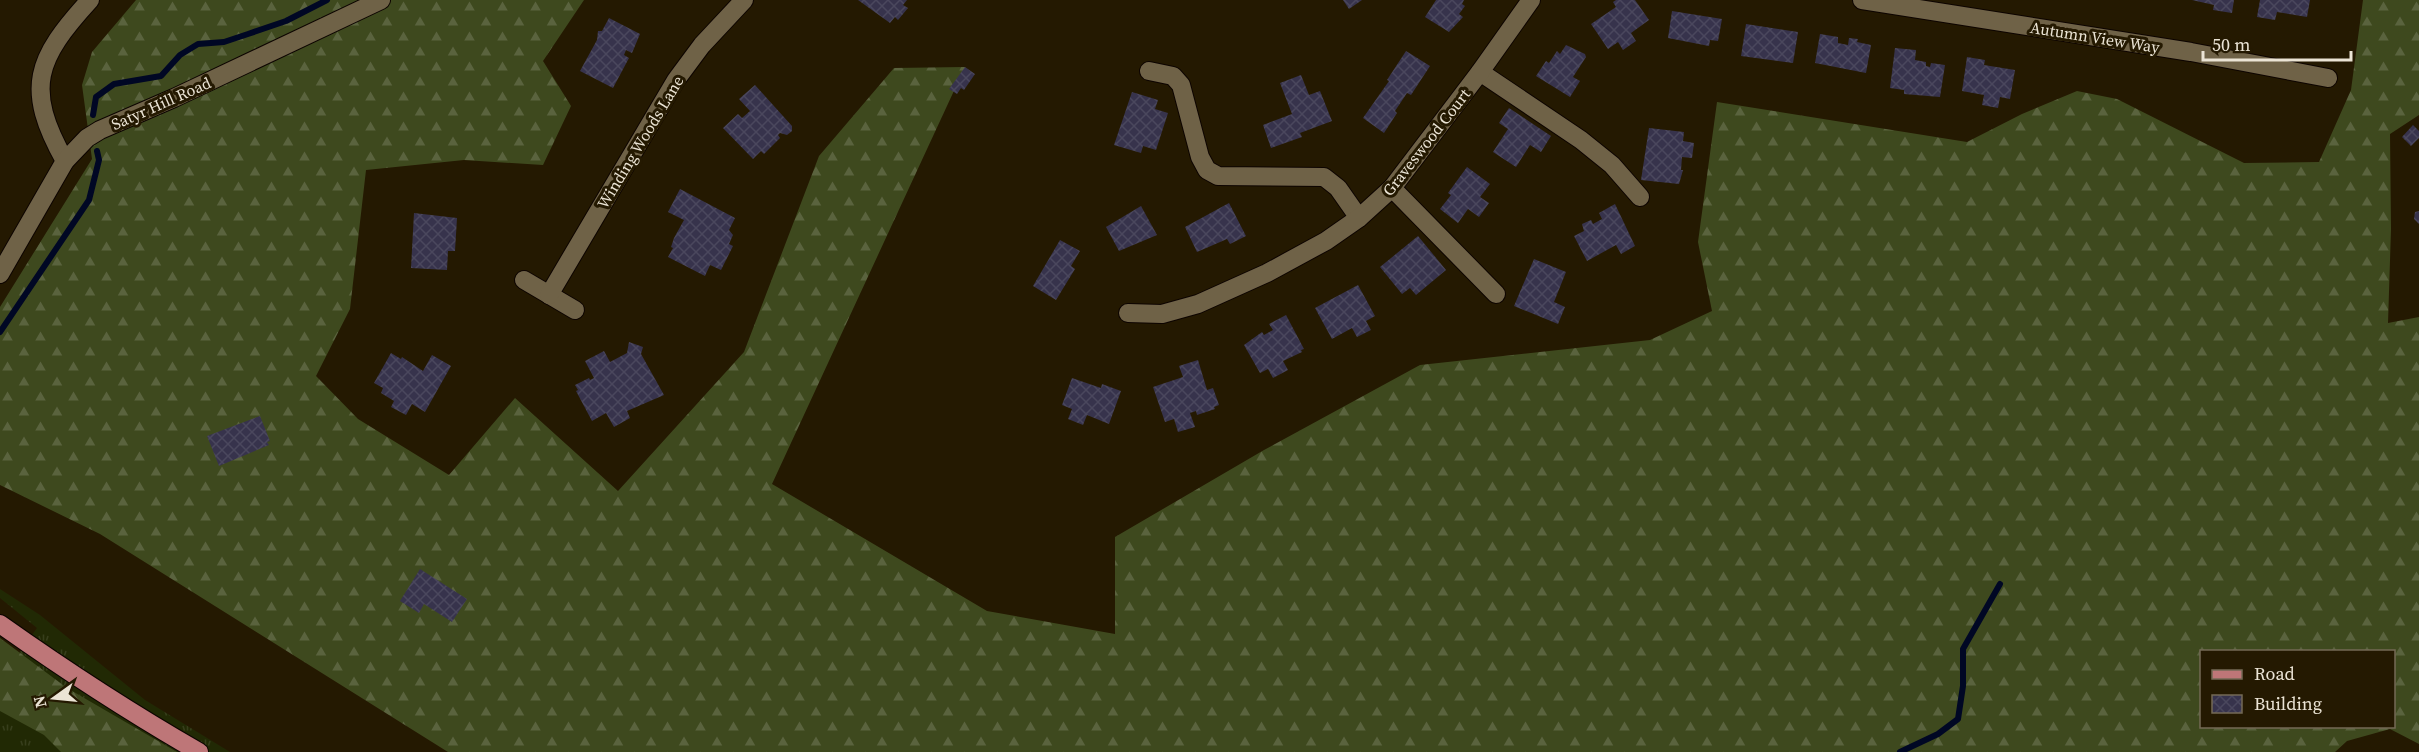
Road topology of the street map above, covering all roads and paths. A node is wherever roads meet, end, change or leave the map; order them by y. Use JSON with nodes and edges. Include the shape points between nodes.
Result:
{"nodes":[{"id":1,"x":90,"y":0,"type":"edge"},
{"id":2,"x":381,"y":0,"type":"edge"},
{"id":3,"x":744,"y":0,"type":"edge"},
{"id":4,"x":1531,"y":0,"type":"edge"},
{"id":5,"x":1862,"y":0,"type":"edge"},
{"id":6,"x":1149,"y":71,"type":"dead end"},
{"id":7,"x":1480,"y":72,"type":"junction"},
{"id":8,"x":2328,"y":78,"type":"dead end"},
{"id":9,"x":65,"y":160,"type":"junction"},
{"id":10,"x":1392,"y":188,"type":"junction"},
{"id":11,"x":1640,"y":197,"type":"dead end"},
{"id":12,"x":1359,"y":218,"type":"junction"},
{"id":13,"x":0,"y":274,"type":"edge"},
{"id":14,"x":524,"y":280,"type":"dead end"},
{"id":15,"x":1496,"y":294,"type":"dead end"},
{"id":16,"x":549,"y":295,"type":"junction"},
{"id":17,"x":574,"y":310,"type":"dead end"},
{"id":18,"x":1128,"y":313,"type":"dead end"},
{"id":19,"x":0,"y":624,"type":"edge"},
{"id":20,"x":199,"y":752,"type":"edge"}],
"edges":[{"from":1,"to":9,"type":"street","via":[[55,42],[44,63],[40,85],[44,117]]},
{"from":2,"to":9,"type":"street","name":"Satyr Hill Road","via":[[94,134]]},
{"from":3,"to":16,"type":"street","name":"Winding Woods Lane","via":[[676,80]]},
{"from":4,"to":7,"type":"street","name":"Graveswood Court"},
{"from":5,"to":8,"type":"street","name":"Autumn View Way","via":[[2191,52]]},
{"from":6,"to":12,"type":"street","via":[[1173,76],[1181,85],[1207,170],[1218,176],[1324,177],[1338,188]]},
{"from":7,"to":10,"type":"street","name":"Graveswood Court"},
{"from":7,"to":11,"type":"street","via":[[1581,140],[1612,165]]},
{"from":9,"to":13,"type":"street","name":"Satyr Hill Road"},
{"from":10,"to":12,"type":"street","name":"Graveswood Court"},
{"from":10,"to":15,"type":"street"},
{"from":12,"to":18,"type":"street","name":"Graveswood Court","via":[[1267,273],[1197,304],[1162,314]]},
{"from":14,"to":16,"type":"street"},
{"from":16,"to":17,"type":"street"},
{"from":19,"to":20,"type":"main road","via":[[88,685]]}]}
